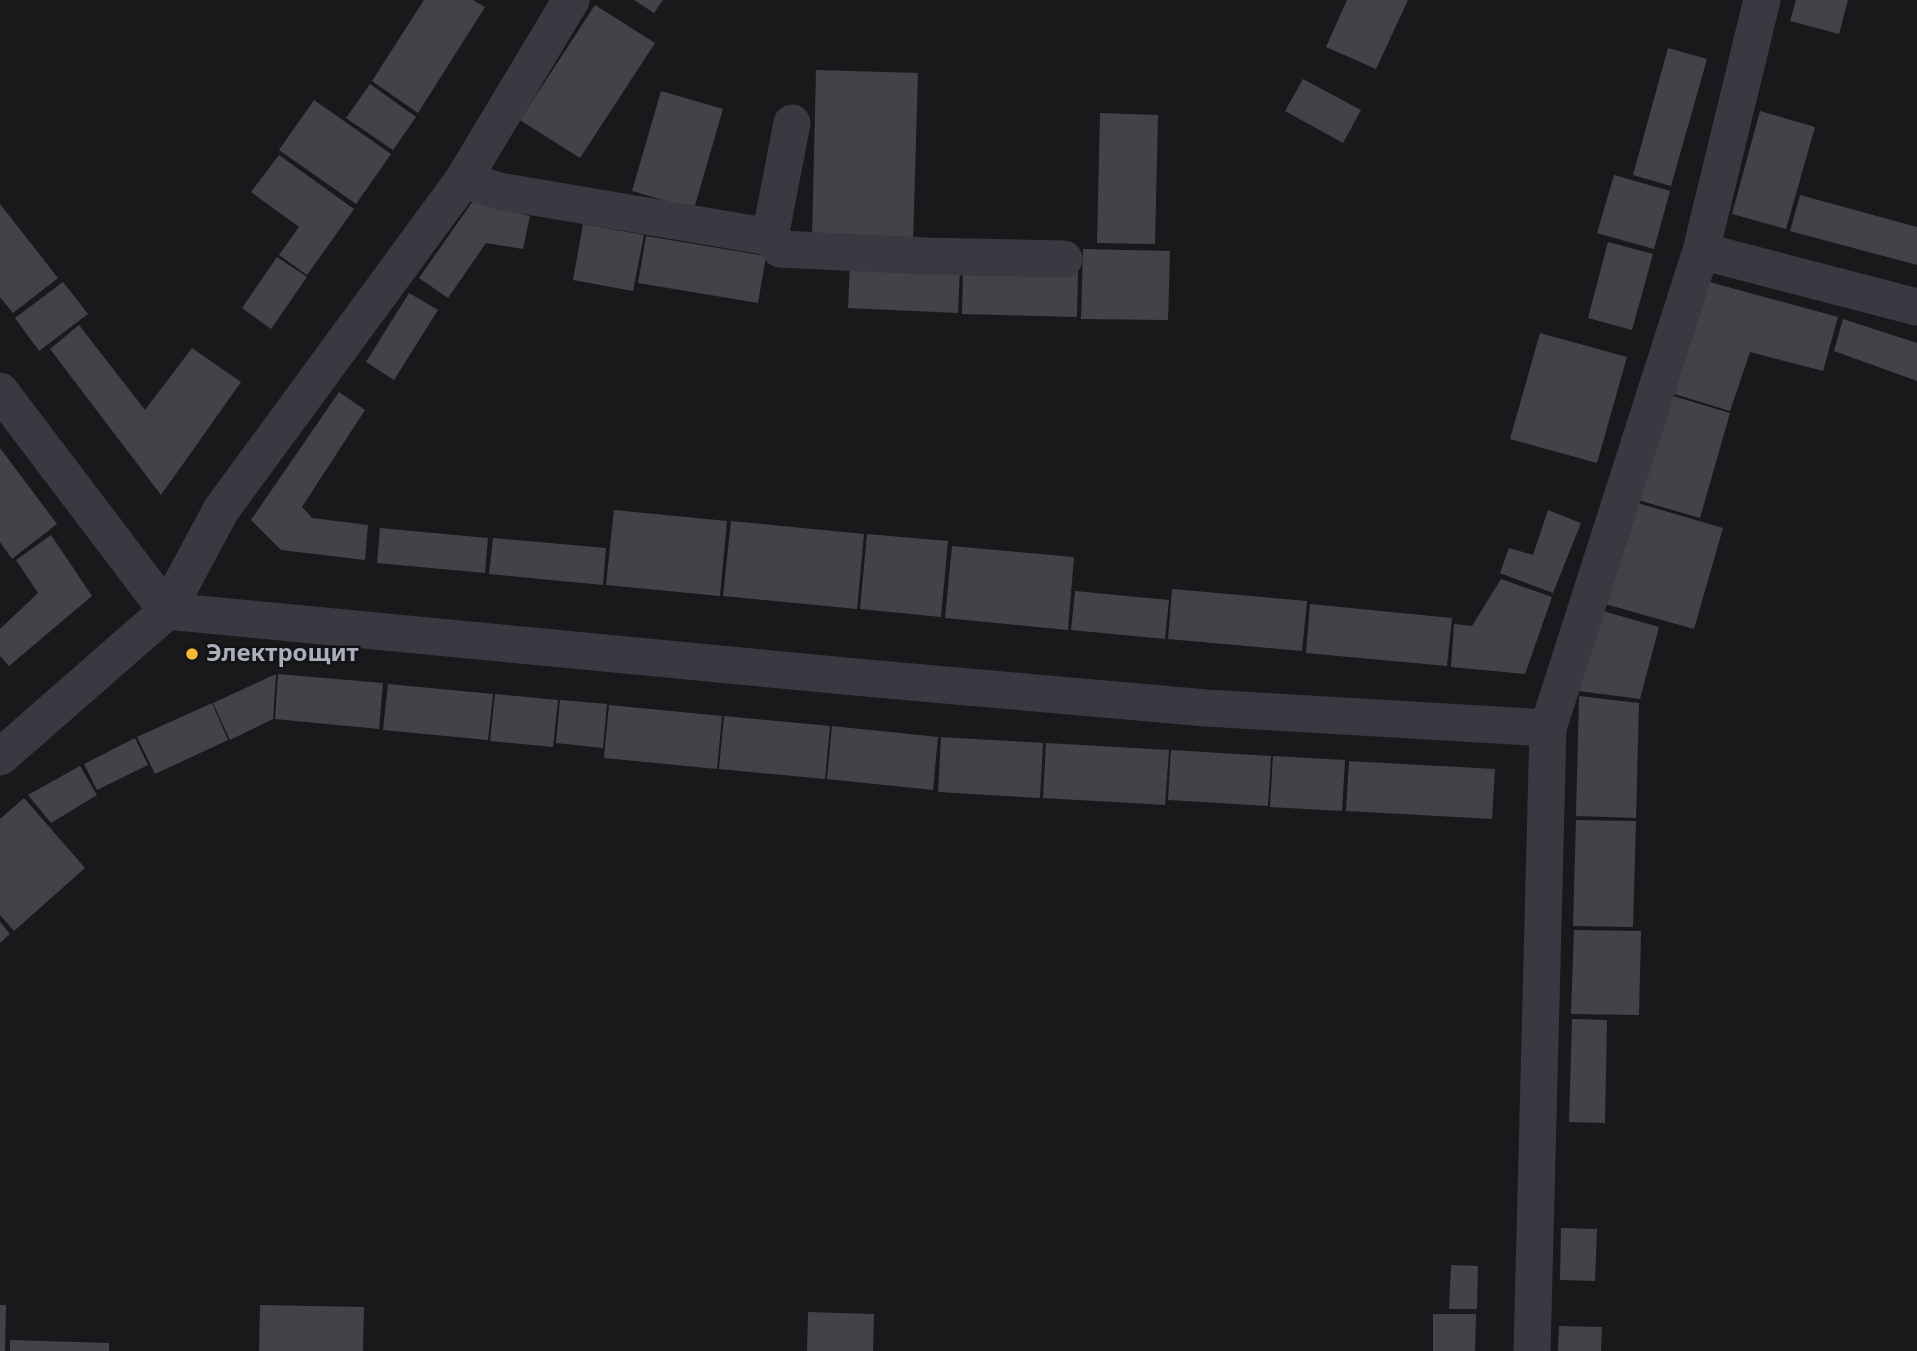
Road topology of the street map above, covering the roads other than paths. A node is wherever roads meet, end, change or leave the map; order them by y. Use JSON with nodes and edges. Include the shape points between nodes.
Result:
{"nodes":[{"id":1,"x":571,"y":0,"type":"edge"},
{"id":2,"x":1762,"y":0,"type":"edge"},
{"id":3,"x":792,"y":123,"type":"dead end"},
{"id":4,"x":463,"y":180,"type":"junction"},
{"id":5,"x":770,"y":237,"type":"junction"},
{"id":6,"x":1701,"y":251,"type":"junction"},
{"id":7,"x":1064,"y":259,"type":"dead end"},
{"id":8,"x":1917,"y":307,"type":"edge"},
{"id":9,"x":0,"y":391,"type":"edge"},
{"id":10,"x":167,"y":611,"type":"junction"},
{"id":11,"x":1548,"y":728,"type":"junction"},
{"id":12,"x":0,"y":757,"type":"edge"},
{"id":13,"x":1532,"y":1351,"type":"edge"}],
"edges":[{"from":1,"to":4,"type":"street"},
{"from":2,"to":6,"type":"street"},
{"from":3,"to":5,"type":"street"},
{"from":4,"to":5,"type":"street","via":[[499,191]]},
{"from":4,"to":10,"type":"street","via":[[221,510]]},
{"from":5,"to":7,"type":"street","via":[[780,249]]},
{"from":6,"to":8,"type":"street"},
{"from":6,"to":11,"type":"street"},
{"from":9,"to":10,"type":"street"},
{"from":10,"to":11,"type":"street","via":[[1179,705]]},
{"from":10,"to":12,"type":"street"},
{"from":11,"to":13,"type":"street"}]}
